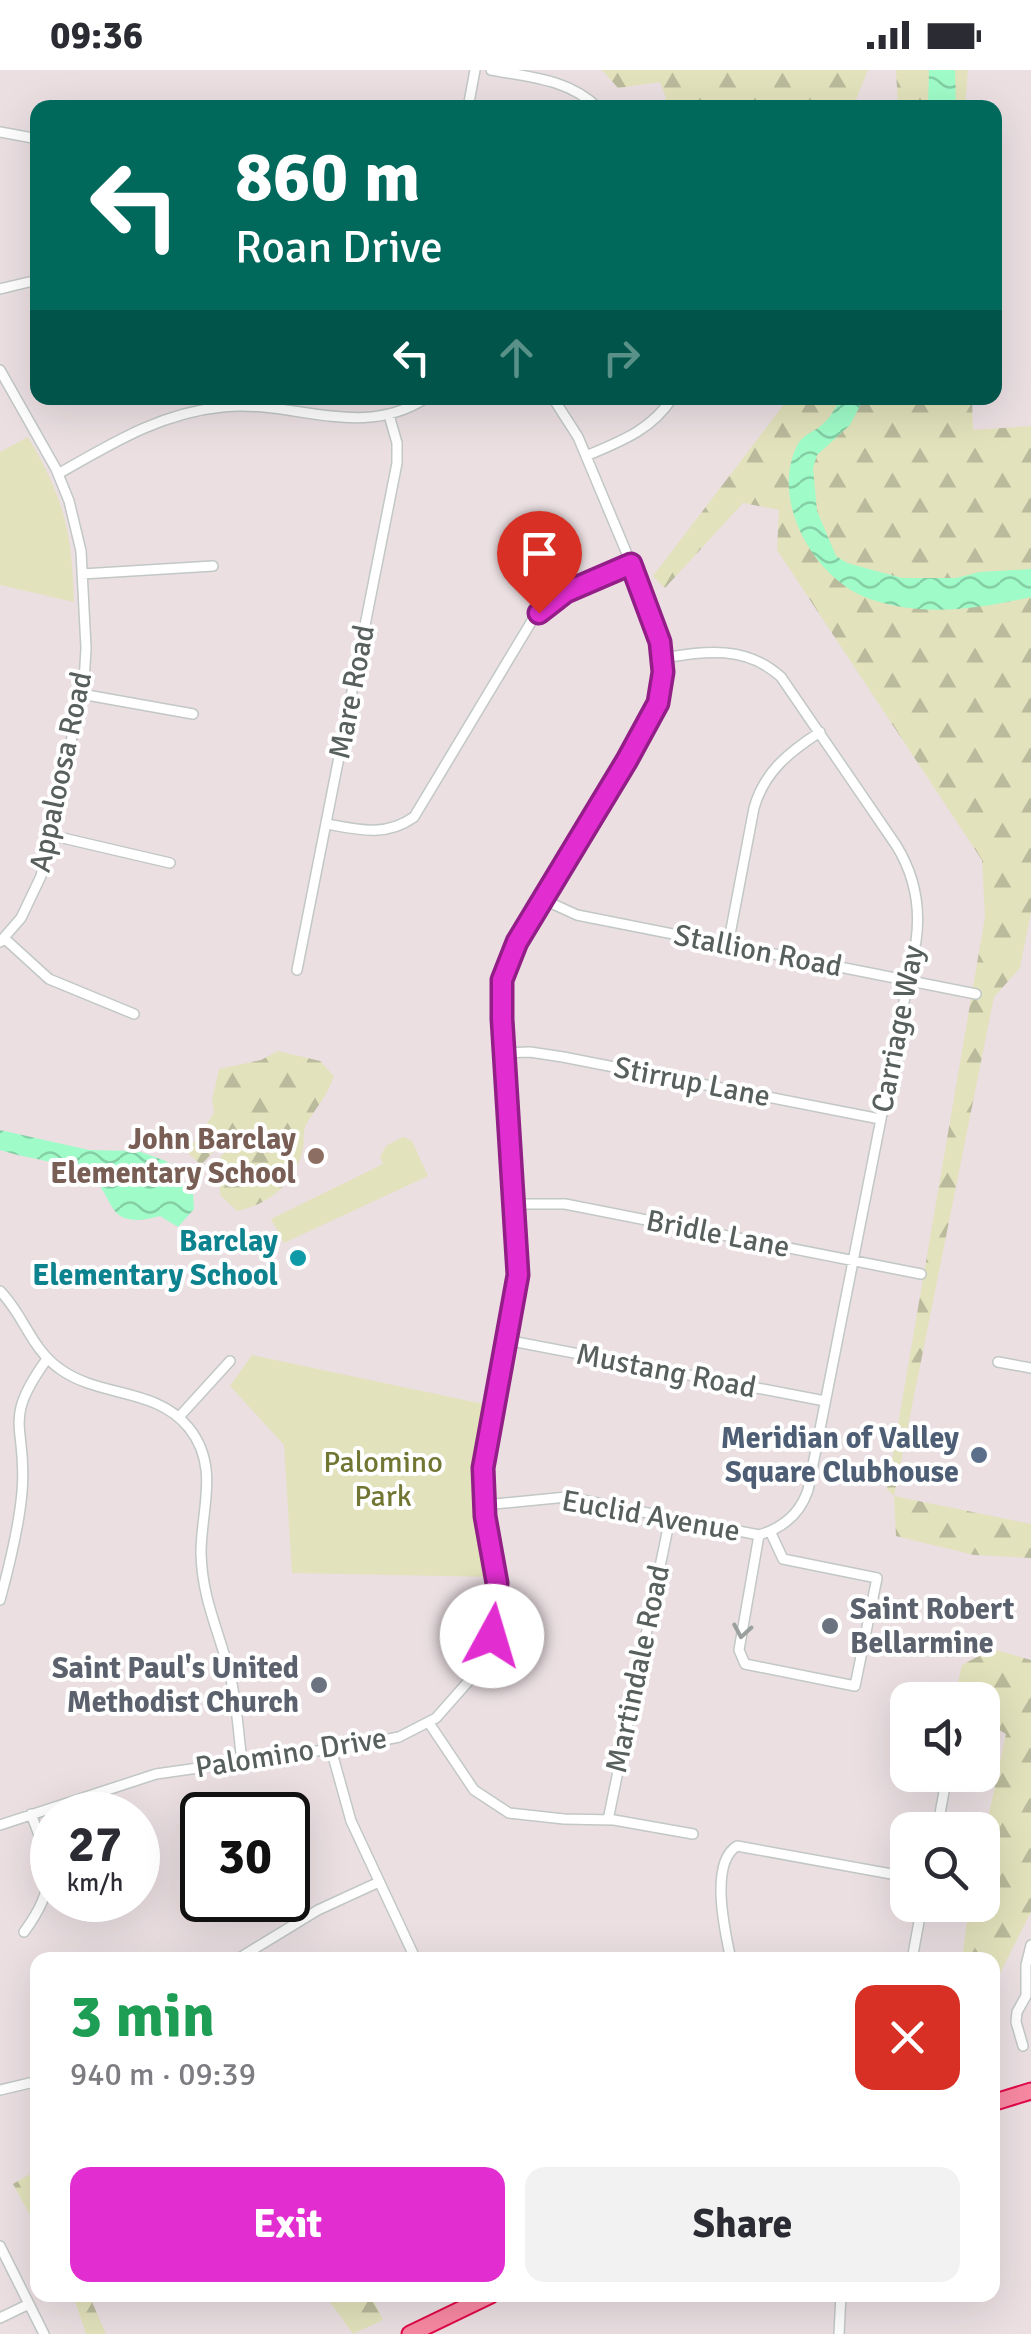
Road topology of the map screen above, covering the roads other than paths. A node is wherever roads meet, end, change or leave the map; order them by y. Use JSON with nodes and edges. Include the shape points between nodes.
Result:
{"nodes":[{"id":1,"x":475,"y":70,"type":"edge"},
{"id":2,"x":491,"y":70,"type":"edge"},
{"id":3,"x":469,"y":100,"type":"edge"},
{"id":4,"x":589,"y":100,"type":"edge"},
{"id":5,"x":0,"y":132,"type":"edge"},
{"id":6,"x":30,"y":138,"type":"edge"},
{"id":7,"x":28,"y":282,"type":"dead end"},
{"id":8,"x":0,"y":289,"type":"edge"},
{"id":9,"x":0,"y":370,"type":"edge"},
{"id":10,"x":226,"y":405,"type":"edge"},
{"id":11,"x":259,"y":405,"type":"edge"},
{"id":12,"x":410,"y":405,"type":"edge"},
{"id":13,"x":559,"y":405,"type":"edge"},
{"id":14,"x":666,"y":405,"type":"edge"},
{"id":15,"x":389,"y":414,"type":"junction"},
{"id":16,"x":586,"y":456,"type":"junction"},
{"id":17,"x":58,"y":474,"type":"junction"},
{"id":18,"x":631,"y":564,"type":"junction"},
{"id":19,"x":213,"y":566,"type":"dead end"},
{"id":20,"x":82,"y":574,"type":"junction"},
{"id":21,"x":663,"y":658,"type":"junction"},
{"id":22,"x":81,"y":694,"type":"junction"},
{"id":23,"x":192,"y":714,"type":"dead end"},
{"id":24,"x":820,"y":732,"type":"junction"},
{"id":25,"x":326,"y":824,"type":"junction"},
{"id":26,"x":50,"y":835,"type":"junction"},
{"id":27,"x":170,"y":863,"type":"dead end"},
{"id":28,"x":542,"y":899,"type":"junction"},
{"id":29,"x":2,"y":940,"type":"edge"},
{"id":30,"x":728,"y":945,"type":"junction"},
{"id":31,"x":297,"y":970,"type":"dead end"},
{"id":32,"x":908,"y":980,"type":"junction"},
{"id":33,"x":976,"y":994,"type":"dead end"},
{"id":34,"x":134,"y":1014,"type":"dead end"},
{"id":35,"x":504,"y":1053,"type":"junction"},
{"id":36,"x":880,"y":1119,"type":"junction"},
{"id":37,"x":514,"y":1204,"type":"junction"},
{"id":38,"x":853,"y":1260,"type":"junction"},
{"id":39,"x":921,"y":1274,"type":"dead end"},
{"id":40,"x":0,"y":1291,"type":"edge"},
{"id":41,"x":506,"y":1340,"type":"junction"},
{"id":42,"x":48,"y":1359,"type":"junction"},
{"id":43,"x":230,"y":1360,"type":"dead end"},
{"id":44,"x":998,"y":1362,"type":"dead end"},
{"id":45,"x":1031,"y":1368,"type":"edge"},
{"id":46,"x":825,"y":1402,"type":"junction"},
{"id":47,"x":179,"y":1417,"type":"junction"},
{"id":48,"x":484,"y":1505,"type":"junction"},
{"id":49,"x":670,"y":1518,"type":"junction"},
{"id":50,"x":769,"y":1531,"type":"junction"},
{"id":51,"x":0,"y":1600,"type":"edge"},
{"id":52,"x":430,"y":1723,"type":"junction"},
{"id":53,"x":332,"y":1749,"type":"junction"},
{"id":54,"x":242,"y":1761,"type":"junction"},
{"id":55,"x":100,"y":1792,"type":"edge"},
{"id":56,"x":30,"y":1814,"type":"edge"},
{"id":57,"x":608,"y":1820,"type":"junction"},
{"id":58,"x":0,"y":1825,"type":"edge"},
{"id":59,"x":692,"y":1834,"type":"dead end"},
{"id":60,"x":890,"y":1874,"type":"edge"},
{"id":61,"x":379,"y":1882,"type":"junction"},
{"id":62,"x":31,"y":1922,"type":"edge"},
{"id":63,"x":919,"y":1922,"type":"edge"},
{"id":64,"x":24,"y":1932,"type":"dead end"},
{"id":65,"x":1031,"y":1945,"type":"edge"},
{"id":66,"x":249,"y":1952,"type":"edge"},
{"id":67,"x":412,"y":1952,"type":"edge"},
{"id":68,"x":730,"y":1952,"type":"edge"},
{"id":69,"x":913,"y":1952,"type":"edge"},
{"id":70,"x":1023,"y":2046,"type":"dead end"},
{"id":71,"x":30,"y":2084,"type":"edge"},
{"id":72,"x":0,"y":2090,"type":"edge"},
{"id":73,"x":1031,"y":2090,"type":"edge"},
{"id":74,"x":1000,"y":2100,"type":"edge"},
{"id":75,"x":0,"y":2246,"type":"edge"},
{"id":76,"x":476,"y":2302,"type":"edge"},
{"id":77,"x":841,"y":2302,"type":"edge"},
{"id":78,"x":29,"y":2304,"type":"junction"},
{"id":79,"x":0,"y":2318,"type":"edge"},
{"id":80,"x":44,"y":2334,"type":"edge"},
{"id":81,"x":410,"y":2334,"type":"edge"},
{"id":82,"x":839,"y":2334,"type":"edge"}],
"edges":[{"from":1,"to":3,"type":"street"},
{"from":2,"to":4,"type":"street","via":[[560,84]]},
{"from":5,"to":6,"type":"street"},
{"from":7,"to":8,"type":"street"},
{"from":9,"to":17,"type":"street","name":"Appaloosa Road"},
{"from":10,"to":17,"type":"street","via":[[153,423]]},
{"from":11,"to":15,"type":"street","via":[[343,420]]},
{"from":12,"to":15,"type":"street"},
{"from":13,"to":16,"type":"street","name":"Palomino Drive"},
{"from":14,"to":16,"type":"street","via":[[640,431]]},
{"from":15,"to":25,"type":"street","name":"Mare Road","via":[[397,463]]},
{"from":16,"to":18,"type":"street","name":"Palomino Drive"},
{"from":17,"to":20,"type":"street","name":"Appaloosa Road","via":[[74,517]]},
{"from":18,"to":21,"type":"street","name":"Palomino Drive"},
{"from":18,"to":25,"type":"street","via":[[566,592],[533,619],[414,816],[380,831]]},
{"from":19,"to":20,"type":"street"},
{"from":20,"to":22,"type":"street","name":"Appaloosa Road"},
{"from":21,"to":24,"type":"street","name":"Carriage Way","via":[[719,651],[752,658],[781,677]]},
{"from":21,"to":28,"type":"street","name":"Palomino Drive","via":[[652,718]]},
{"from":22,"to":23,"type":"street"},
{"from":22,"to":26,"type":"street","name":"Appaloosa Road"},
{"from":24,"to":30,"type":"street","via":[[779,762],[762,787]]},
{"from":24,"to":32,"type":"street","name":"Carriage Way","via":[[909,869],[918,914]]},
{"from":25,"to":31,"type":"street","name":"Mare Road"},
{"from":26,"to":27,"type":"street"},
{"from":26,"to":29,"type":"street","name":"Appaloosa Road","via":[[34,894]]},
{"from":28,"to":30,"type":"street","name":"Stallion Road","via":[[577,915]]},
{"from":28,"to":35,"type":"street","name":"Palomino Drive","via":[[504,972]]},
{"from":29,"to":34,"type":"street","via":[[49,978]]},
{"from":30,"to":32,"type":"street","name":"Stallion Road"},
{"from":32,"to":33,"type":"street","name":"Stallion Road"},
{"from":32,"to":36,"type":"street","name":"Carriage Way"},
{"from":35,"to":36,"type":"street","name":"Stirrup Lane","via":[[562,1057]]},
{"from":35,"to":37,"type":"street","name":"Palomino Drive"},
{"from":36,"to":38,"type":"street","name":"Carriage Way"},
{"from":37,"to":38,"type":"street","name":"Bridle Lane","via":[[565,1204]]},
{"from":37,"to":41,"type":"street","name":"Palomino Drive","via":[[518,1275]]},
{"from":38,"to":39,"type":"street","name":"Bridle Lane"},
{"from":38,"to":46,"type":"street","name":"Carriage Way"},
{"from":40,"to":42,"type":"street"},
{"from":41,"to":46,"type":"street","name":"Mustang Road"},
{"from":41,"to":48,"type":"street","name":"Palomino Drive","via":[[484,1453]]},
{"from":42,"to":47,"type":"street","via":[[74,1378],[144,1397]]},
{"from":42,"to":51,"type":"street","via":[[18,1414],[22,1491]]},
{"from":43,"to":47,"type":"street"},
{"from":44,"to":45,"type":"street"},
{"from":46,"to":50,"type":"street","name":"Carriage Way","via":[[805,1498],[792,1517]]},
{"from":47,"to":54,"type":"street","via":[[206,1463],[204,1589],[232,1680]]},
{"from":48,"to":49,"type":"street","name":"Euclid Avenue","via":[[567,1497]]},
{"from":48,"to":52,"type":"street","name":"Palomino Drive","via":[[497,1583],[492,1636],[464,1689]]},
{"from":49,"to":50,"type":"street","name":"Euclid Avenue"},
{"from":49,"to":57,"type":"street","name":"Martindale Road"},
{"from":50,"to":50,"type":"street","name":"Euclid Avenue","one_way":true,"via":[[739,1650],[745,1664],[856,1686],[877,1578],[783,1559]]},
{"from":52,"to":53,"type":"street","name":"Palomino Drive","via":[[386,1740]]},
{"from":52,"to":57,"type":"street","via":[[464,1776],[493,1805],[521,1816]]},
{"from":53,"to":54,"type":"street","name":"Palomino Drive"},
{"from":53,"to":61,"type":"street","via":[[345,1806]]},
{"from":54,"to":55,"type":"street","name":"Palomino Drive","via":[[156,1774]]},
{"from":56,"to":58,"type":"street","name":"Palomino Drive"},
{"from":57,"to":59,"type":"street"},
{"from":60,"to":68,"type":"street","via":[[732,1848],[721,1904]]},
{"from":61,"to":66,"type":"street"},
{"from":61,"to":67,"type":"street"},
{"from":62,"to":64,"type":"street"},
{"from":63,"to":69,"type":"street"},
{"from":65,"to":70,"type":"street","via":[[1016,2022]]},
{"from":71,"to":72,"type":"street"},
{"from":73,"to":74,"type":"highway"},
{"from":75,"to":78,"type":"street"},
{"from":76,"to":81,"type":"highway"},
{"from":77,"to":82,"type":"street"},
{"from":78,"to":79,"type":"street"},
{"from":78,"to":80,"type":"street"}]}
